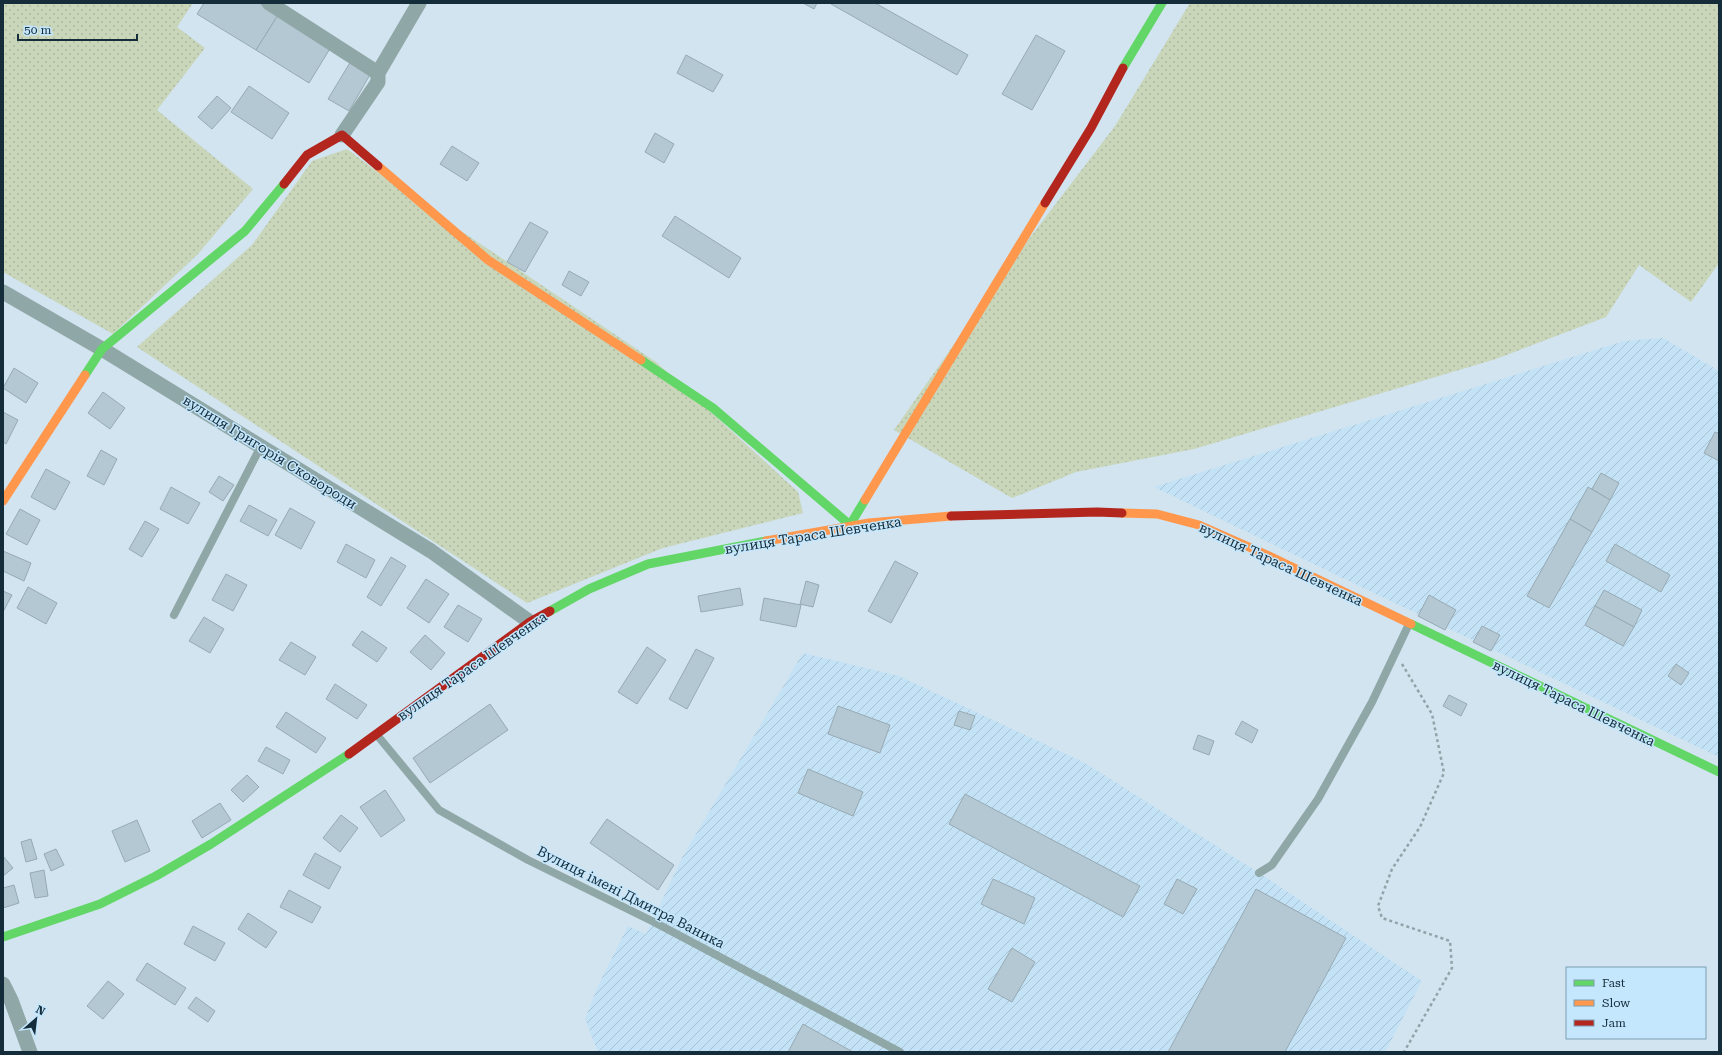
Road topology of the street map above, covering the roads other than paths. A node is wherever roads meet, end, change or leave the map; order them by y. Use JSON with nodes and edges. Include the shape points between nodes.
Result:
{"nodes":[{"id":1,"x":269,"y":3,"type":"edge"},
{"id":2,"x":419,"y":3,"type":"edge"},
{"id":3,"x":1162,"y":3,"type":"edge"},
{"id":4,"x":378,"y":73,"type":"junction"},
{"id":5,"x":342,"y":135,"type":"junction"},
{"id":6,"x":3,"y":292,"type":"edge"},
{"id":7,"x":102,"y":349,"type":"junction"},
{"id":8,"x":261,"y":446,"type":"junction"},
{"id":9,"x":3,"y":501,"type":"edge"},
{"id":10,"x":174,"y":615,"type":"dead end"},
{"id":11,"x":530,"y":622,"type":"junction"},
{"id":12,"x":1410,"y":624,"type":"junction"},
{"id":13,"x":376,"y":734,"type":"junction"},
{"id":14,"x":1719,"y":772,"type":"edge"},
{"id":15,"x":1259,"y":872,"type":"dead end"},
{"id":16,"x":3,"y":937,"type":"edge"},
{"id":17,"x":3,"y":984,"type":"edge"},
{"id":18,"x":30,"y":1052,"type":"edge"},
{"id":19,"x":900,"y":1052,"type":"edge"}],
"edges":[{"from":1,"to":4,"type":"street"},
{"from":2,"to":4,"type":"street"},
{"from":3,"to":5,"type":"street","via":[[1091,128],[850,525],[713,408],[488,260]]},
{"from":4,"to":5,"type":"street","via":[[378,82]]},
{"from":5,"to":7,"type":"street","via":[[307,155],[245,231]]},
{"from":6,"to":7,"type":"street","name":"вулиця Григорія Сковороди"},
{"from":7,"to":8,"type":"street","name":"вулиця Григорія Сковороди"},
{"from":7,"to":9,"type":"street"},
{"from":8,"to":10,"type":"lane"},
{"from":8,"to":11,"type":"street","name":"вулиця Григорія Сковороди","via":[[431,551]]},
{"from":11,"to":12,"type":"street","name":"вулиця Тараса Шевченка","via":[[589,589],[648,564],[720,549],[869,523],[969,515],[1097,512],[1157,514],[1199,525]]},
{"from":11,"to":13,"type":"street","name":"вулиця Тараса Шевченка"},
{"from":12,"to":14,"type":"street","name":"вулиця Тараса Шевченка"},
{"from":12,"to":15,"type":"lane","via":[[1372,702],[1318,799],[1272,865]]},
{"from":13,"to":16,"type":"street","name":"вулиця Тараса Шевченка","via":[[324,772],[156,876],[100,904]]},
{"from":13,"to":19,"type":"lane","name":"Вулиця імені Дмитра Ваника","via":[[440,810],[528,860],[652,921]]},
{"from":17,"to":18,"type":"street"}]}
